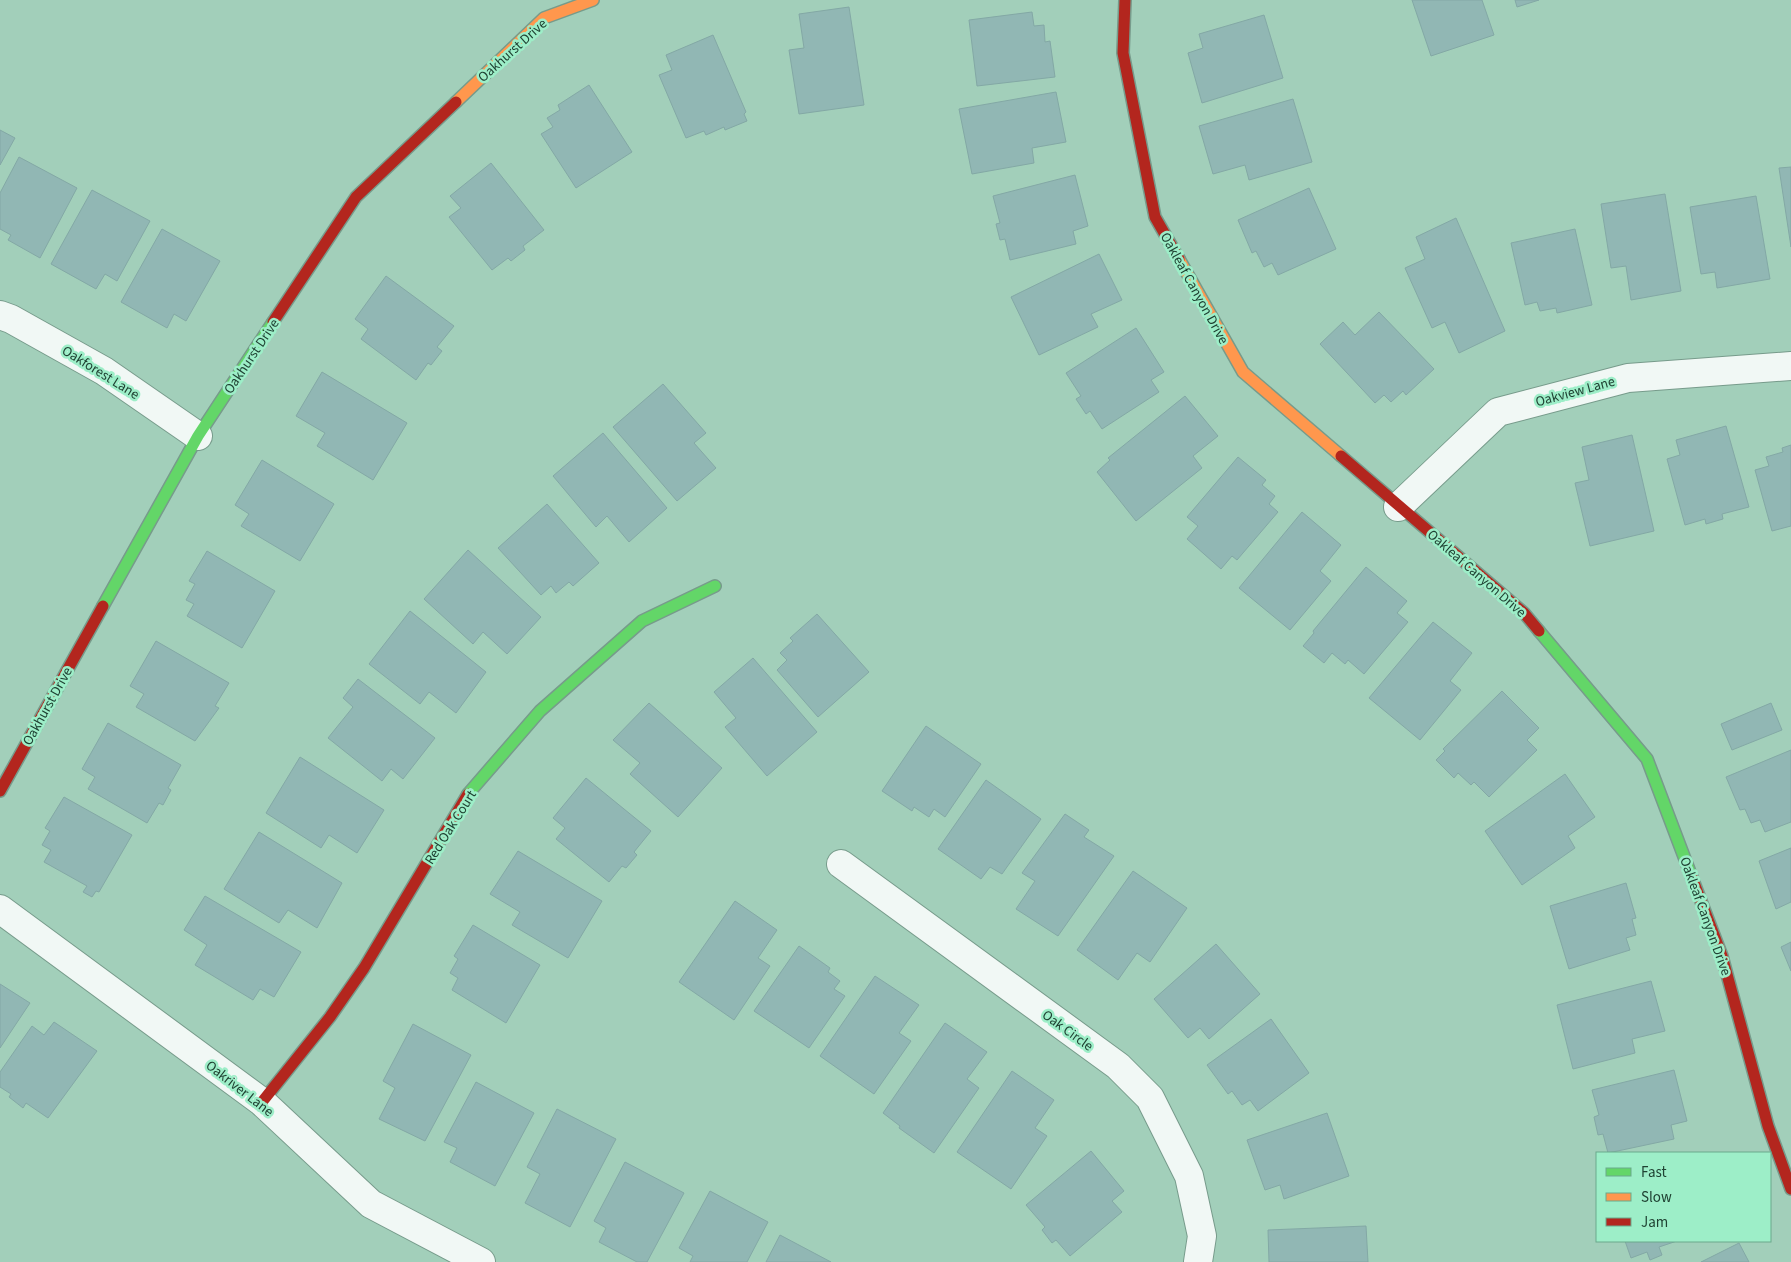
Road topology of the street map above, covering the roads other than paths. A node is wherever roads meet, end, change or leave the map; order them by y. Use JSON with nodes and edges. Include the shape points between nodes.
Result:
{"nodes":[{"id":1,"x":593,"y":0,"type":"edge"},
{"id":2,"x":1125,"y":0,"type":"edge"},
{"id":3,"x":0,"y":315,"type":"edge"},
{"id":4,"x":1791,"y":366,"type":"edge"},
{"id":5,"x":198,"y":436,"type":"junction"},
{"id":6,"x":1398,"y":506,"type":"junction"},
{"id":7,"x":715,"y":586,"type":"dead end"},
{"id":8,"x":0,"y":791,"type":"edge"},
{"id":9,"x":842,"y":864,"type":"dead end"},
{"id":10,"x":0,"y":909,"type":"edge"},
{"id":11,"x":262,"y":1102,"type":"junction"},
{"id":12,"x":1791,"y":1189,"type":"edge"},
{"id":13,"x":481,"y":1262,"type":"edge"},
{"id":14,"x":1198,"y":1262,"type":"edge"}],
"edges":[{"from":1,"to":5,"type":"street","name":"Oakhurst Drive","via":[[544,18],[356,197]]},
{"from":2,"to":6,"type":"street","name":"Oakleaf Canyon Drive","via":[[1123,53],[1155,217],[1242,372]]},
{"from":3,"to":5,"type":"street","name":"Oakforest Lane","via":[[104,371]]},
{"from":4,"to":6,"type":"street","name":"Oakview Lane","via":[[1628,378],[1498,412]]},
{"from":5,"to":8,"type":"street","name":"Oakhurst Drive"},
{"from":6,"to":12,"type":"street","name":"Oakleaf Canyon Drive","via":[[1524,613],[1647,759],[1722,956],[1768,1126]]},
{"from":7,"to":11,"type":"street","name":"Red Oak Court","via":[[642,621],[540,711],[467,795],[359,975],[330,1018]]},
{"from":9,"to":14,"type":"street","name":"Oak Circle","via":[[1118,1066],[1150,1098],[1189,1176],[1202,1236]]},
{"from":10,"to":11,"type":"street","name":"Oakriver Lane"},
{"from":11,"to":13,"type":"street","name":"Oakriver Lane","via":[[371,1204]]}]}
